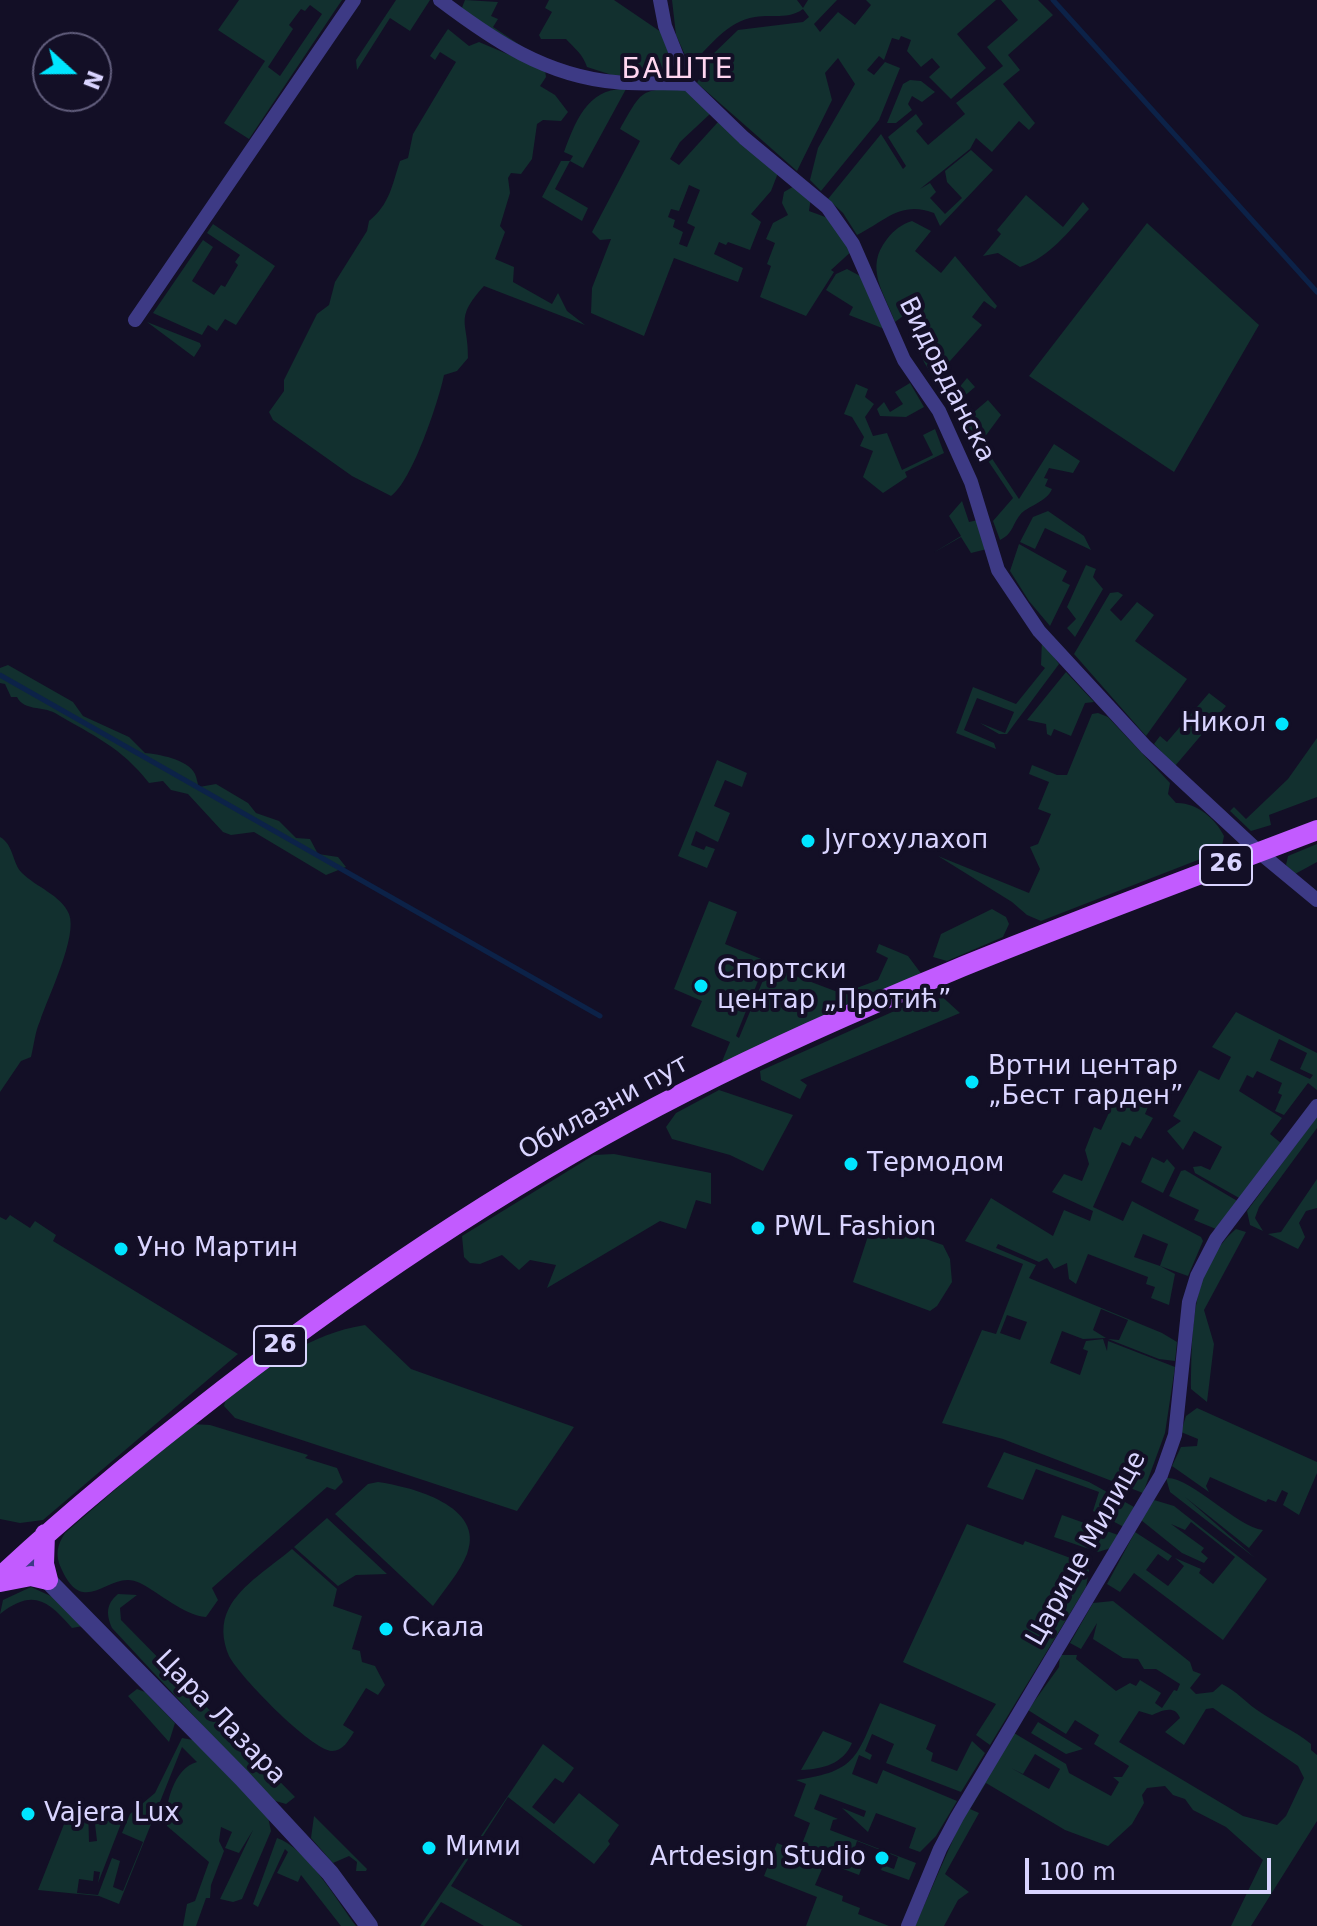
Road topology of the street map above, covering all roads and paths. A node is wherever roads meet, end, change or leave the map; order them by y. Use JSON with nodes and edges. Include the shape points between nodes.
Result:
{"nodes":[{"id":1,"x":354,"y":0,"type":"edge"},
{"id":2,"x":440,"y":0,"type":"edge"},
{"id":3,"x":660,"y":0,"type":"edge"},
{"id":4,"x":688,"y":84,"type":"junction"},
{"id":5,"x":135,"y":320,"type":"dead end"},
{"id":6,"x":1317,"y":830,"type":"edge"},
{"id":7,"x":1259,"y":852,"type":"junction"},
{"id":8,"x":1317,"y":900,"type":"edge"},
{"id":9,"x":1317,"y":1106,"type":"edge"},
{"id":10,"x":45,"y":1534,"type":"junction"},
{"id":11,"x":23,"y":1555,"type":"junction"},
{"id":12,"x":0,"y":1579,"type":"edge"},
{"id":13,"x":48,"y":1580,"type":"junction"},
{"id":14,"x":369,"y":1926,"type":"edge"},
{"id":15,"x":908,"y":1926,"type":"edge"}],
"edges":[{"from":1,"to":5,"type":"street"},
{"from":2,"to":4,"type":"street","via":[[523,57],[563,72],[615,82]]},
{"from":3,"to":4,"type":"street","name":"Видовданска"},
{"from":4,"to":7,"type":"street","name":"Видовданска","via":[[841,224],[867,269],[904,360],[939,411],[961,459],[998,570],[1039,631],[1146,747]]},
{"from":6,"to":7,"type":"main road","name":"Обилазни пут","number":"26"},
{"from":7,"to":8,"type":"street"},
{"from":7,"to":10,"type":"main road","name":"Обилазни пут","number":"26","via":[[907,991],[770,1051],[609,1133],[362,1284],[119,1470]]},
{"from":9,"to":15,"type":"street","name":"Царице Милице","via":[[1208,1252],[1189,1302],[1175,1435],[1161,1475],[957,1817]]},
{"from":10,"to":11,"type":"main road","name":"Обилазни пут","number":"26"},
{"from":10,"to":13,"type":"main road"},
{"from":11,"to":12,"type":"main road","name":"Обилазни пут","number":"26"},
{"from":11,"to":13,"type":"street","name":"Цара Лазара"},
{"from":12,"to":13,"type":"main road"},
{"from":13,"to":14,"type":"street","name":"Цара Лазара","via":[[330,1873]]}]}
